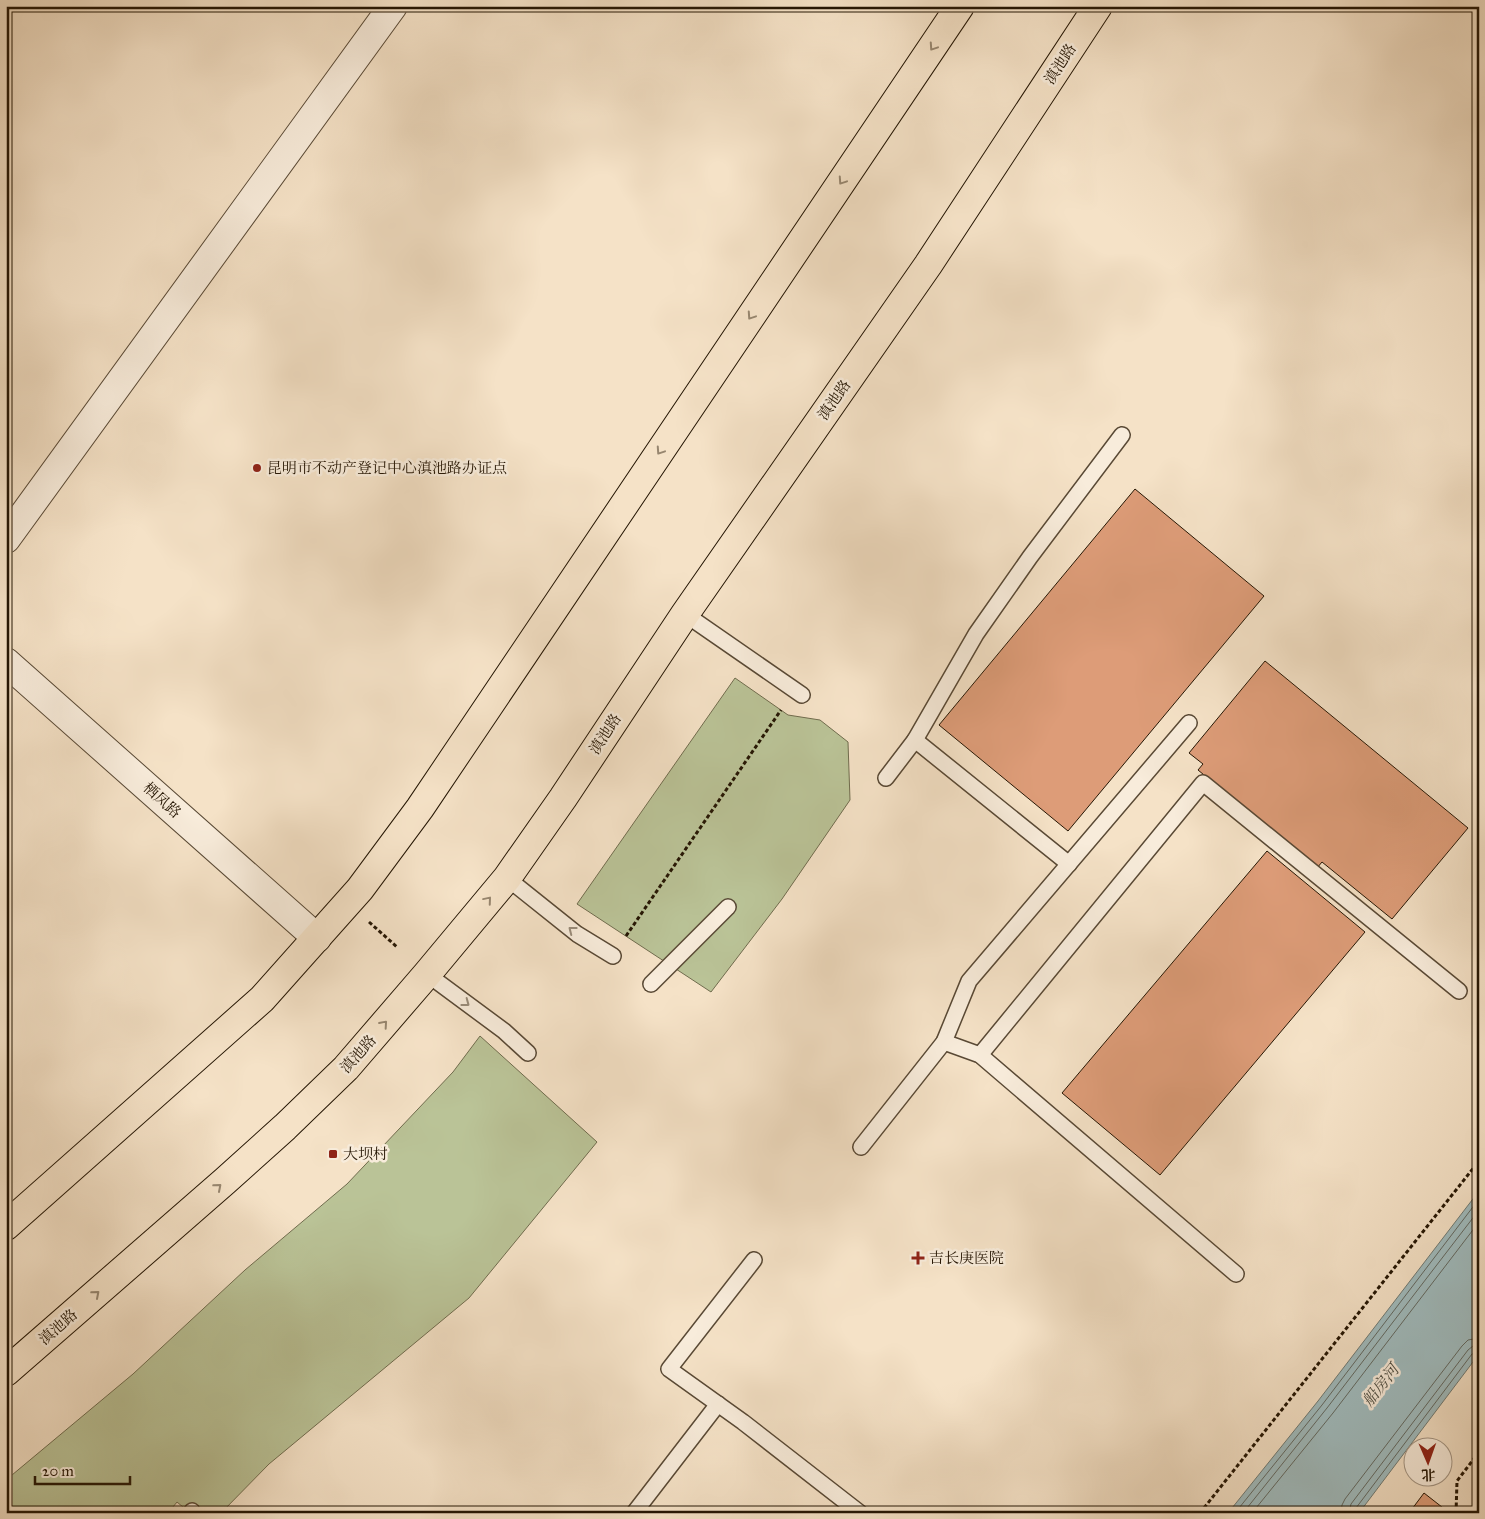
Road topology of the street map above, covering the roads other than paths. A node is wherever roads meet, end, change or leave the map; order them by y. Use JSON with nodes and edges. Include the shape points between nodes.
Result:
{"nodes":[{"id":1,"x":393,"y":6,"type":"edge"},
{"id":2,"x":960,"y":6,"type":"edge"},
{"id":3,"x":1098,"y":6,"type":"edge"},
{"id":4,"x":1122,"y":435,"type":"dead end"},
{"id":5,"x":6,"y":539,"type":"edge"},
{"id":6,"x":684,"y":614,"type":"junction"},
{"id":7,"x":6,"y":662,"type":"edge"},
{"id":8,"x":802,"y":695,"type":"road end"},
{"id":9,"x":1189,"y":723,"type":"dead end"},
{"id":10,"x":915,"y":740,"type":"junction"},
{"id":11,"x":886,"y":778,"type":"dead end"},
{"id":12,"x":1069,"y":864,"type":"junction"},
{"id":13,"x":507,"y":878,"type":"junction"},
{"id":14,"x":728,"y":907,"type":"dead end"},
{"id":15,"x":317,"y":938,"type":"junction"},
{"id":16,"x":613,"y":956,"type":"road end"},
{"id":17,"x":427,"y":974,"type":"junction"},
{"id":18,"x":651,"y":984,"type":"dead end"},
{"id":19,"x":1459,"y":991,"type":"dead end"},
{"id":20,"x":944,"y":1042,"type":"junction"},
{"id":21,"x":528,"y":1053,"type":"dead end"},
{"id":22,"x":980,"y":1055,"type":"junction"},
{"id":23,"x":861,"y":1147,"type":"dead end"},
{"id":24,"x":6,"y":1226,"type":"edge"},
{"id":25,"x":754,"y":1260,"type":"dead end"},
{"id":26,"x":1236,"y":1274,"type":"dead end"},
{"id":27,"x":6,"y":1372,"type":"edge"},
{"id":28,"x":718,"y":1404,"type":"junction"},
{"id":29,"x":634,"y":1513,"type":"edge"},
{"id":30,"x":860,"y":1513,"type":"edge"}],
"edges":[{"from":1,"to":5,"type":"street"},
{"from":2,"to":15,"type":"main road","one_way":true,"via":[[420,808],[360,889]]},
{"from":3,"to":6,"type":"main road","name":"滇池路","via":[[928,265]]},
{"from":4,"to":10,"type":"lane","via":[[976,634]]},
{"from":6,"to":8,"type":"lane"},
{"from":6,"to":13,"type":"main road","name":"滇池路"},
{"from":7,"to":15,"type":"street","name":"栖凤路"},
{"from":9,"to":12,"type":"lane"},
{"from":10,"to":11,"type":"lane"},
{"from":10,"to":12,"type":"lane"},
{"from":12,"to":20,"type":"lane","via":[[969,981]]},
{"from":16,"to":13,"type":"lane","one_way":true,"via":[[577,934]]},
{"from":17,"to":13,"type":"main road","name":"滇池路","one_way":true},
{"from":14,"to":18,"type":"lane"},
{"from":15,"to":24,"type":"main road","via":[[262,999]]},
{"from":17,"to":21,"type":"lane","one_way":true,"via":[[504,1031]]},
{"from":27,"to":17,"type":"main road","name":"滇池路","one_way":true,"via":[[285,1127],[346,1068]]},
{"from":19,"to":22,"type":"lane","via":[[1203,783]]},
{"from":20,"to":22,"type":"lane"},
{"from":20,"to":23,"type":"lane"},
{"from":22,"to":26,"type":"lane"},
{"from":25,"to":28,"type":"lane","via":[[669,1369]]},
{"from":28,"to":29,"type":"lane"},
{"from":28,"to":30,"type":"lane"}]}
